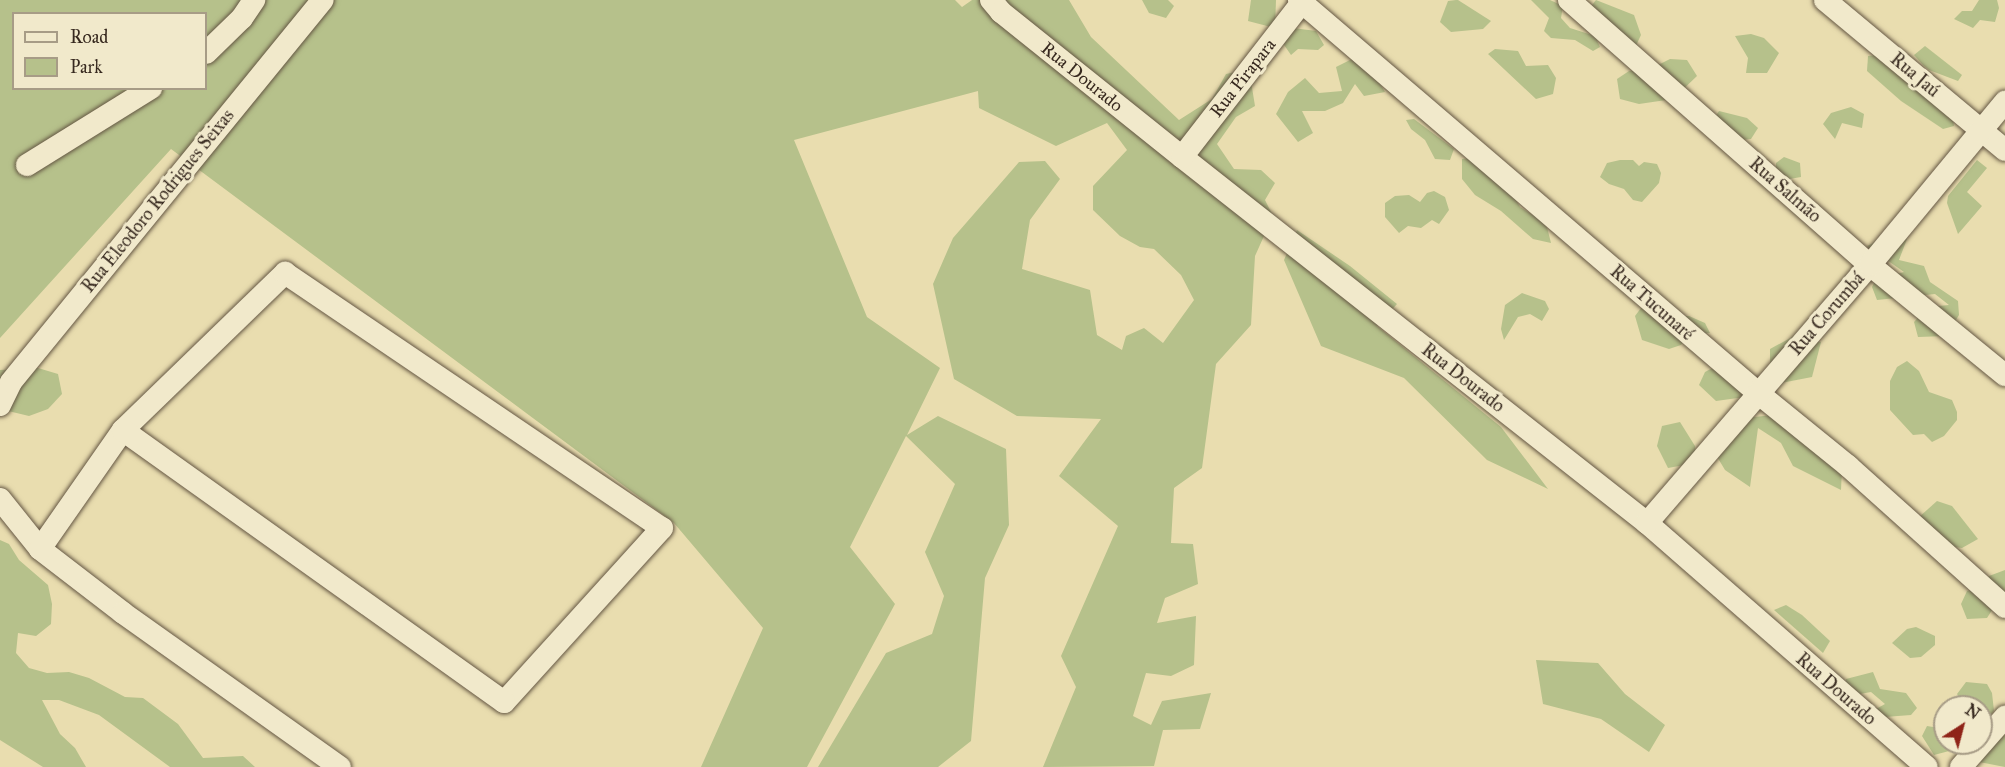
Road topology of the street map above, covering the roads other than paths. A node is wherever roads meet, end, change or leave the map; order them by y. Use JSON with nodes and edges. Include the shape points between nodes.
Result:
{"nodes":[{"id":1,"x":254,"y":0,"type":"edge"},
{"id":2,"x":322,"y":0,"type":"edge"},
{"id":3,"x":991,"y":0,"type":"edge"},
{"id":4,"x":1569,"y":0,"type":"edge"},
{"id":5,"x":1825,"y":0,"type":"edge"},
{"id":6,"x":1302,"y":1,"type":"edge"},
{"id":7,"x":207,"y":52,"type":"edge"},
{"id":8,"x":148,"y":90,"type":"edge"},
{"id":9,"x":2005,"y":102,"type":"edge"},
{"id":10,"x":1982,"y":130,"type":"junction"},
{"id":11,"x":2005,"y":150,"type":"edge"},
{"id":12,"x":1182,"y":157,"type":"junction"},
{"id":13,"x":27,"y":165,"type":"dead end"},
{"id":14,"x":1870,"y":265,"type":"junction"},
{"id":15,"x":2005,"y":375,"type":"edge"},
{"id":16,"x":1758,"y":393,"type":"junction"},
{"id":17,"x":0,"y":405,"type":"edge"},
{"id":18,"x":123,"y":430,"type":"junction"},
{"id":19,"x":0,"y":499,"type":"edge"},
{"id":20,"x":1647,"y":523,"type":"junction"},
{"id":21,"x":40,"y":549,"type":"junction"},
{"id":22,"x":2005,"y":607,"type":"edge"},
{"id":23,"x":2005,"y":717,"type":"edge"},
{"id":24,"x":340,"y":767,"type":"edge"},
{"id":25,"x":1927,"y":767,"type":"edge"},
{"id":26,"x":1961,"y":767,"type":"edge"}],
"edges":[{"from":1,"to":7,"type":"street","via":[[242,18]]},
{"from":2,"to":17,"type":"street","name":"Rua Eleodoro Rodrigues Seixas","via":[[11,382]]},
{"from":3,"to":12,"type":"street","name":"Rua Dourado","via":[[1000,12]]},
{"from":4,"to":14,"type":"street","name":"Rua Salmão"},
{"from":5,"to":10,"type":"street","name":"Rua Jaú"},
{"from":6,"to":12,"type":"street","name":"Rua Pirapara"},
{"from":6,"to":16,"type":"street","name":"Rua Tucunaré"},
{"from":8,"to":13,"type":"street"},
{"from":9,"to":10,"type":"street","name":"Rua Corumbá"},
{"from":10,"to":11,"type":"street","name":"Rua Jaú"},
{"from":10,"to":14,"type":"street","name":"Rua Corumbá"},
{"from":12,"to":20,"type":"street","name":"Rua Dourado"},
{"from":14,"to":15,"type":"street","name":"Rua Salmão"},
{"from":14,"to":16,"type":"street","name":"Rua Corumbá"},
{"from":16,"to":20,"type":"street","name":"Rua Corumbá"},
{"from":16,"to":22,"type":"street","name":"Rua Tucunaré","via":[[1848,466]]},
{"from":18,"to":18,"type":"street","via":[[504,702],[662,528],[285,273]]},
{"from":18,"to":21,"type":"street"},
{"from":19,"to":21,"type":"street"},
{"from":20,"to":25,"type":"street","name":"Rua Dourado"},
{"from":21,"to":24,"type":"street"},
{"from":23,"to":26,"type":"street"}]}
